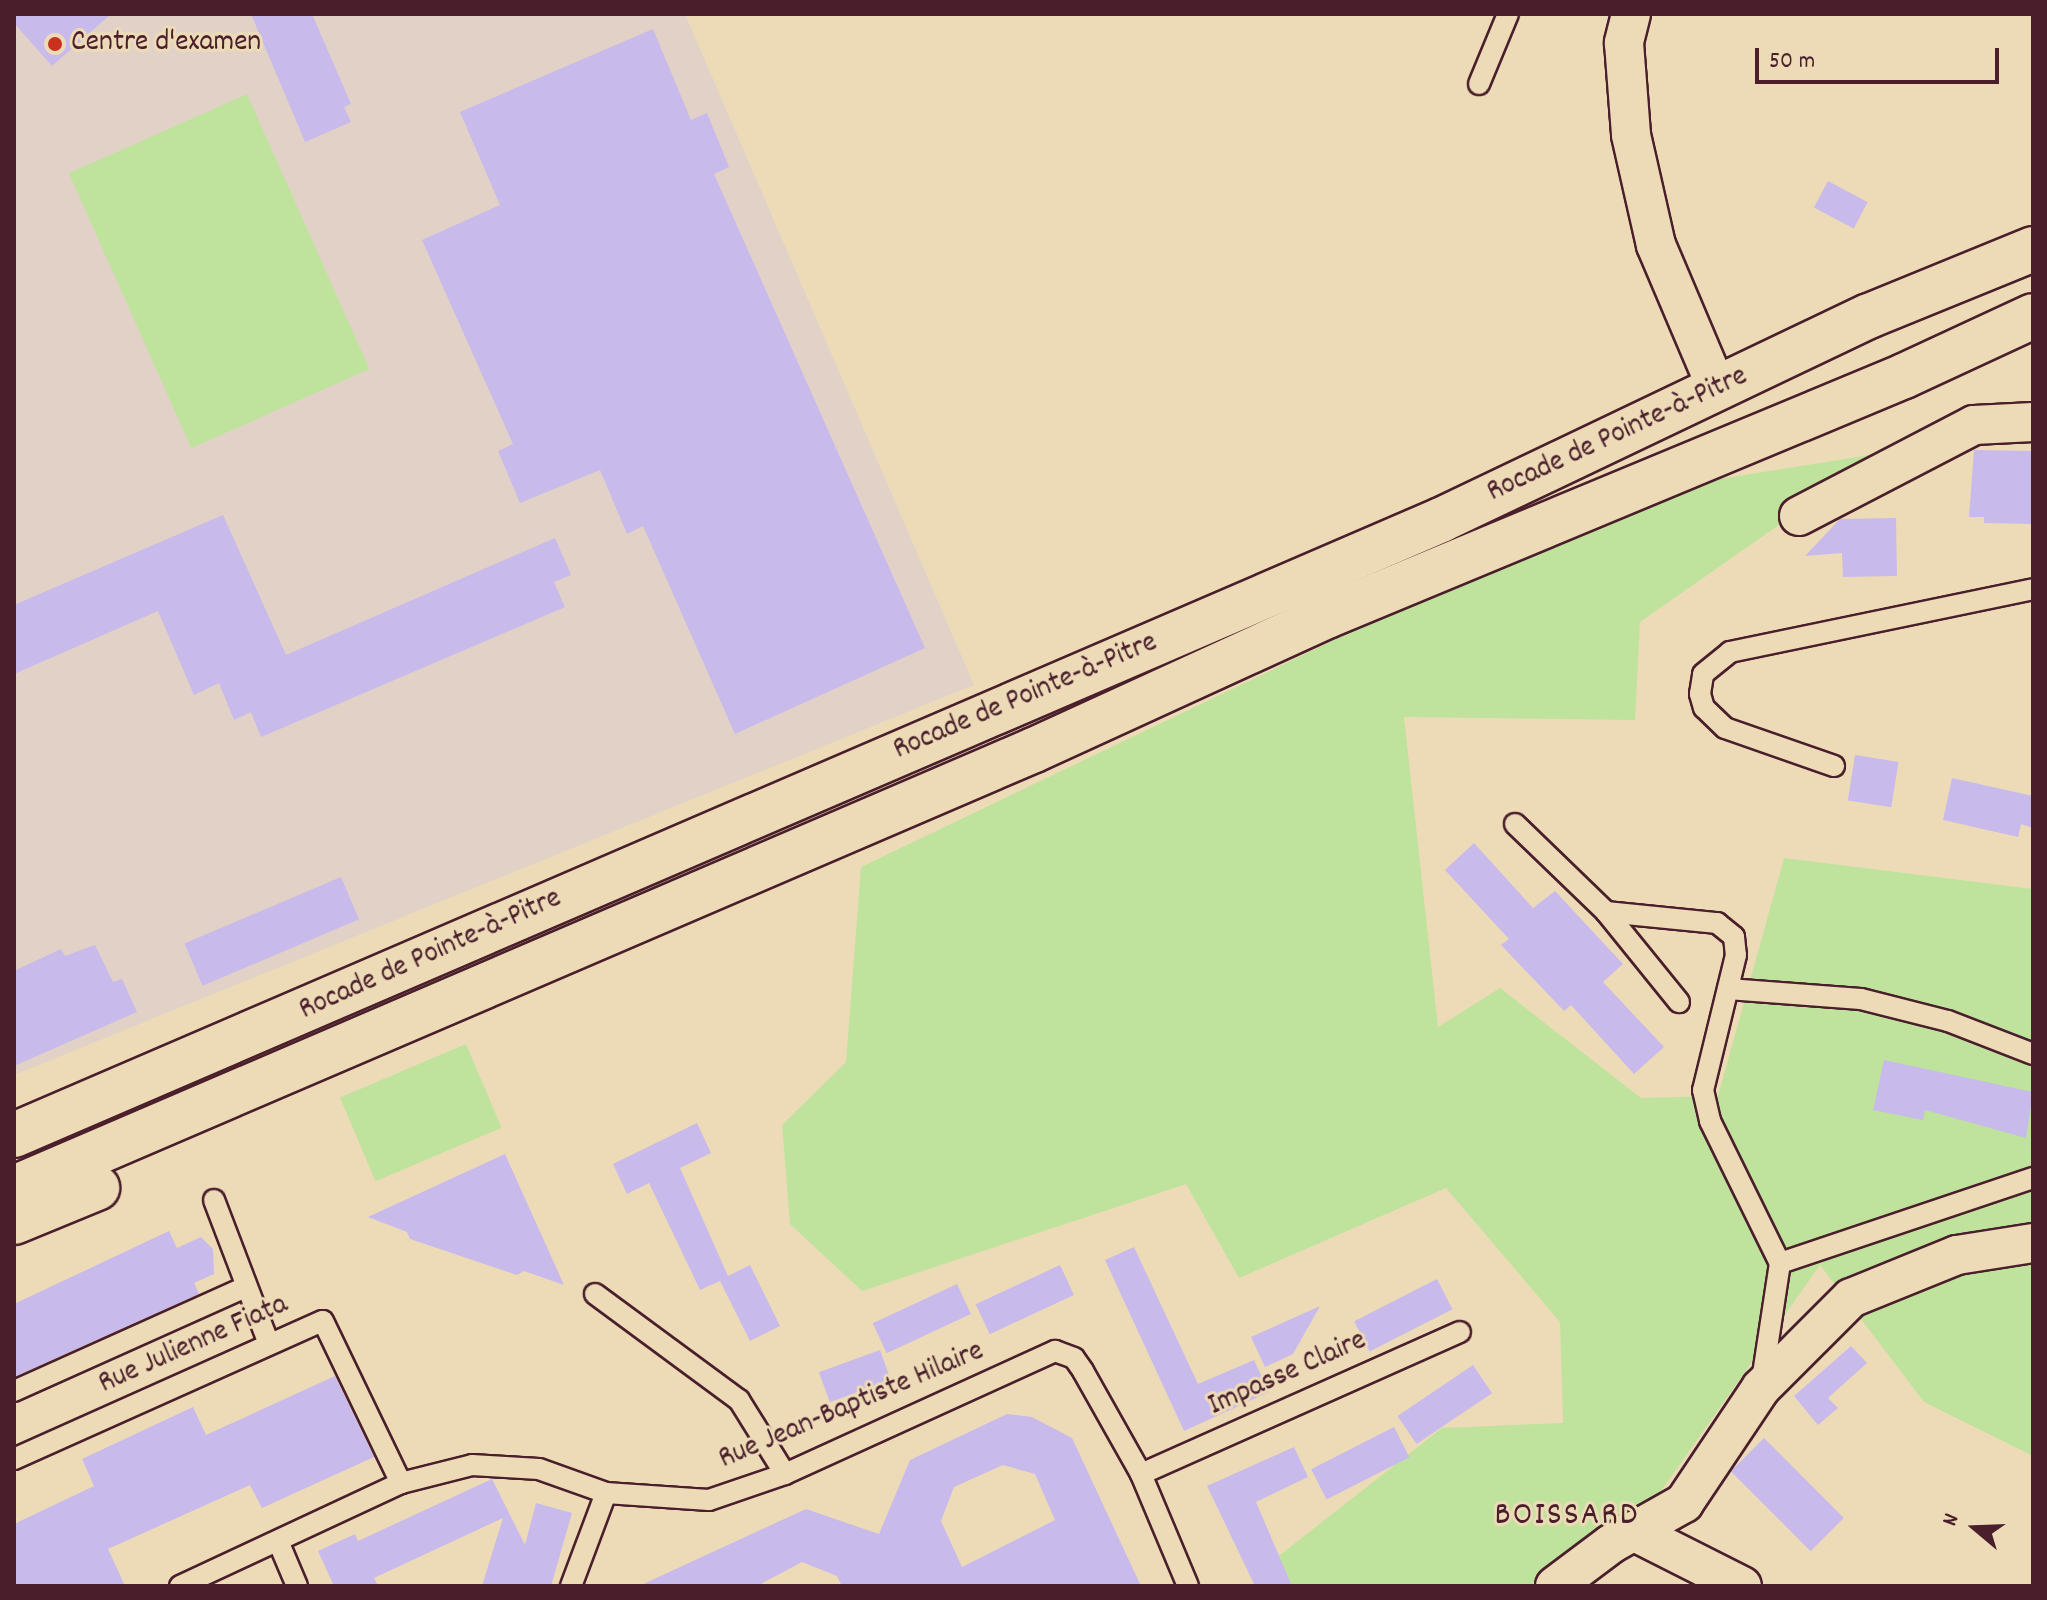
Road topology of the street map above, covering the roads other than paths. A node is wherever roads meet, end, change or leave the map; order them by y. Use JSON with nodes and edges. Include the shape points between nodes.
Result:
{"nodes":[{"id":1,"x":1508,"y":14,"type":"edge"},
{"id":2,"x":1631,"y":14,"type":"edge"},
{"id":3,"x":1479,"y":84,"type":"dead end"},
{"id":4,"x":2033,"y":249,"type":"edge"},
{"id":5,"x":2033,"y":316,"type":"edge"},
{"id":6,"x":1717,"y":389,"type":"junction"},
{"id":7,"x":2033,"y":422,"type":"edge"},
{"id":8,"x":1799,"y":516,"type":"dead end"},
{"id":9,"x":2033,"y":589,"type":"edge"},
{"id":10,"x":1834,"y":766,"type":"dead end"},
{"id":11,"x":1515,"y":824,"type":"dead end"},
{"id":12,"x":1606,"y":912,"type":"junction"},
{"id":13,"x":1728,"y":989,"type":"junction"},
{"id":14,"x":1679,"y":1002,"type":"dead end"},
{"id":15,"x":2033,"y":1054,"type":"edge"},
{"id":16,"x":173,"y":1069,"type":"junction"},
{"id":17,"x":14,"y":1108,"type":"edge"},
{"id":18,"x":194,"y":1113,"type":"junction"},
{"id":19,"x":14,"y":1135,"type":"edge"},
{"id":20,"x":2033,"y":1178,"type":"edge"},
{"id":21,"x":14,"y":1188,"type":"edge"},
{"id":22,"x":214,"y":1200,"type":"dead end"},
{"id":23,"x":14,"y":1222,"type":"edge"},
{"id":24,"x":2033,"y":1243,"type":"edge"},
{"id":25,"x":1780,"y":1263,"type":"junction"},
{"id":26,"x":245,"y":1287,"type":"junction"},
{"id":27,"x":595,"y":1294,"type":"dead end"},
{"id":28,"x":1460,"y":1332,"type":"dead end"},
{"id":29,"x":269,"y":1344,"type":"junction"},
{"id":30,"x":1761,"y":1388,"type":"junction"},
{"id":31,"x":14,"y":1391,"type":"edge"},
{"id":32,"x":14,"y":1459,"type":"edge"},
{"id":33,"x":785,"y":1474,"type":"junction"},
{"id":34,"x":1141,"y":1474,"type":"junction"},
{"id":35,"x":401,"y":1483,"type":"junction"},
{"id":36,"x":606,"y":1493,"type":"junction"},
{"id":37,"x":1633,"y":1531,"type":"junction"},
{"id":38,"x":278,"y":1541,"type":"junction"},
{"id":39,"x":180,"y":1586,"type":"edge"},
{"id":40,"x":297,"y":1586,"type":"edge"},
{"id":41,"x":571,"y":1586,"type":"edge"},
{"id":42,"x":1188,"y":1586,"type":"edge"},
{"id":43,"x":1555,"y":1586,"type":"edge"},
{"id":44,"x":1742,"y":1586,"type":"edge"}],
"edges":[{"from":1,"to":3,"type":"lane"},
{"from":2,"to":6,"type":"street","via":[[1624,43],[1631,135],[1656,245]]},
{"from":4,"to":6,"type":"highway","name":"Rocade de Pointe-à-Pitre","via":[[1869,316]]},
{"from":5,"to":18,"type":"highway","name":"Rocade de Pointe-à-Pitre","via":[[1904,376],[1327,616],[1034,750]]},
{"from":6,"to":16,"type":"highway","name":"Rocade de Pointe-à-Pitre","via":[[1441,520]]},
{"from":7,"to":8,"type":"street","via":[[1974,425]]},
{"from":9,"to":10,"type":"lane","via":[[1730,652],[1703,674],[1704,708],[1725,728]]},
{"from":11,"to":12,"type":"lane"},
{"from":12,"to":13,"type":"lane","via":[[1725,927],[1734,937],[1736,955]]},
{"from":12,"to":14,"type":"lane"},
{"from":13,"to":15,"type":"lane","via":[[1861,999],[1948,1021]]},
{"from":13,"to":25,"type":"lane","via":[[1703,1090],[1706,1108]]},
{"from":16,"to":17,"type":"highway"},
{"from":16,"to":19,"type":"highway","name":"Rocade de Pointe-à-Pitre"},
{"from":18,"to":21,"type":"highway","name":"Rocade de Pointe-à-Pitre"},
{"from":18,"to":23,"type":"highway","via":[[118,1179]]},
{"from":20,"to":25,"type":"lane"},
{"from":22,"to":26,"type":"lane"},
{"from":24,"to":30,"type":"street","via":[[1957,1255],[1851,1298]]},
{"from":25,"to":30,"type":"lane"},
{"from":26,"to":29,"type":"lane"},
{"from":26,"to":31,"type":"lane"},
{"from":27,"to":33,"type":"lane","via":[[739,1400]]},
{"from":28,"to":34,"type":"lane","name":"Impasse Claire"},
{"from":29,"to":32,"type":"lane","name":"Rue Julienne Fiata"},
{"from":29,"to":35,"type":"lane","name":"Rue Julienne Fiata","via":[[323,1321]]},
{"from":30,"to":37,"type":"street","via":[[1684,1503]]},
{"from":33,"to":34,"type":"lane","name":"Rue Jean-Baptiste Hilaire","via":[[1055,1351],[1074,1358]]},
{"from":33,"to":36,"type":"lane","name":"Rue Jean-Baptiste Hilaire","via":[[709,1500]]},
{"from":34,"to":42,"type":"lane","name":"Rue Jean-Baptiste Hilaire"},
{"from":35,"to":36,"type":"lane","name":"Rue Jean-Baptiste Hilaire","via":[[472,1465],[539,1469]]},
{"from":35,"to":38,"type":"lane","name":"Rue Jean-Baptiste Hilaire"},
{"from":36,"to":41,"type":"lane"},
{"from":37,"to":43,"type":"street"},
{"from":37,"to":44,"type":"street"},
{"from":38,"to":39,"type":"lane","name":"Rue Jean-Baptiste Hilaire"},
{"from":38,"to":40,"type":"lane"}]}
